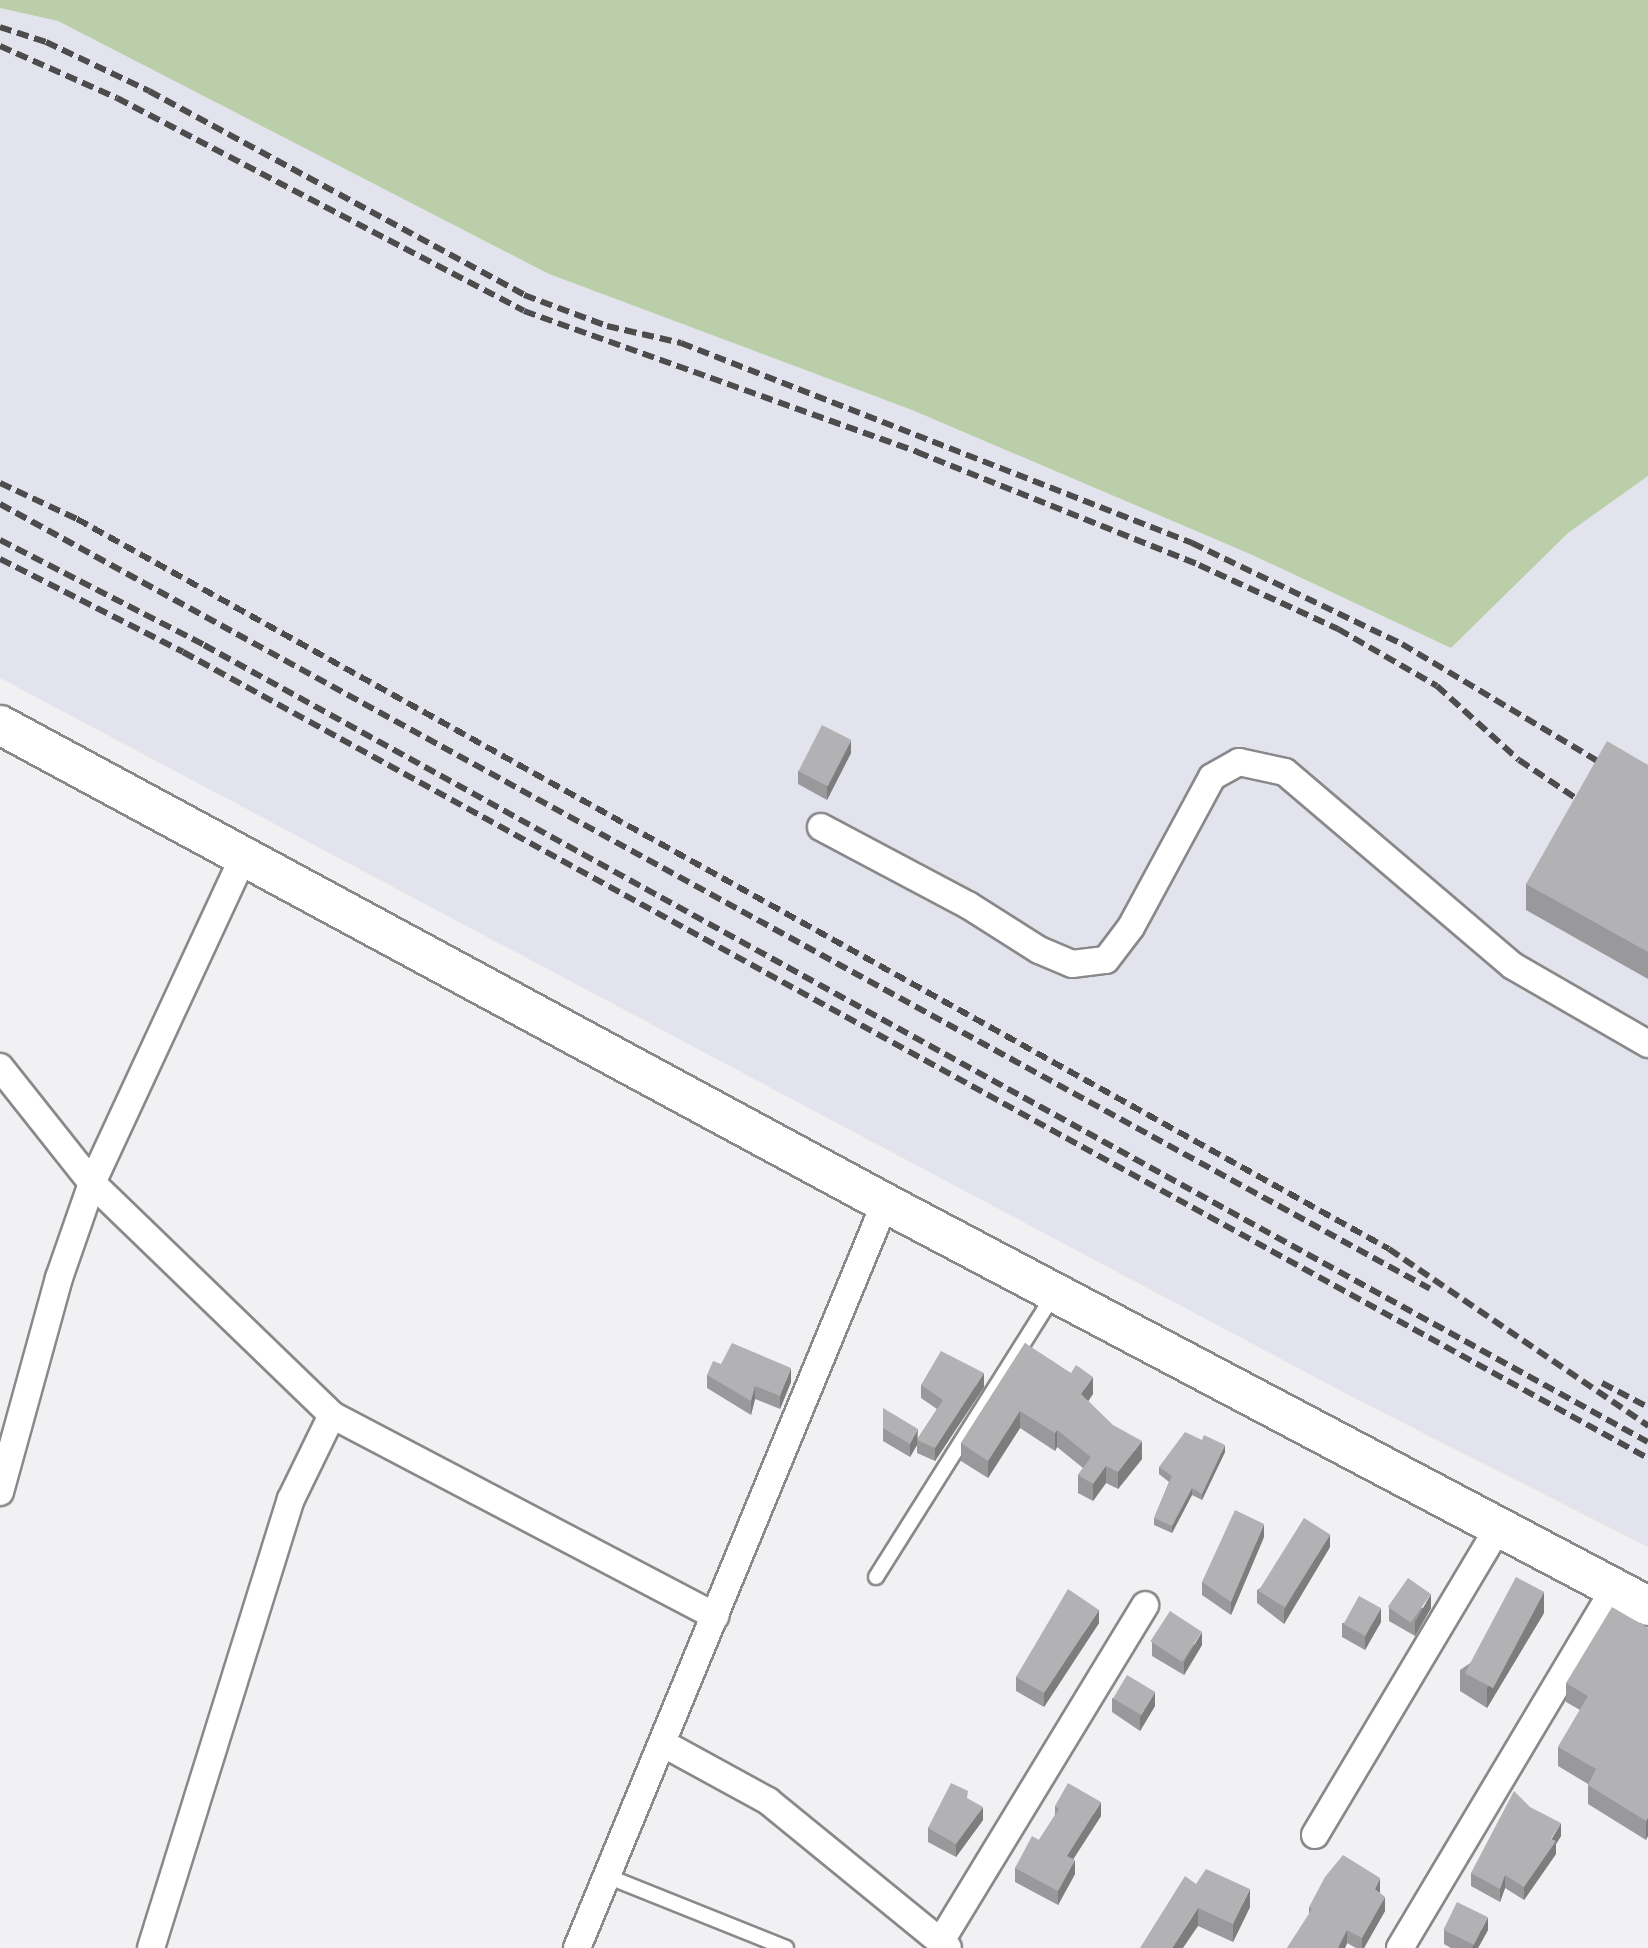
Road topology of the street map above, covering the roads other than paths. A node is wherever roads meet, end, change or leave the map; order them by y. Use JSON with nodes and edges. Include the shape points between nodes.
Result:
{"nodes":[{"id":1,"x":0,"y":725,"type":"edge"},
{"id":2,"x":821,"y":827,"type":"dead end"},
{"id":3,"x":243,"y":858,"type":"junction"},
{"id":4,"x":1648,"y":1044,"type":"edge"},
{"id":5,"x":0,"y":1067,"type":"edge"},
{"id":6,"x":92,"y":1183,"type":"junction"},
{"id":7,"x":885,"y":1203,"type":"junction"},
{"id":8,"x":1056,"y":1292,"type":"junction"},
{"id":9,"x":332,"y":1415,"type":"junction"},
{"id":10,"x":0,"y":1492,"type":"edge"},
{"id":11,"x":1498,"y":1528,"type":"junction"},
{"id":12,"x":876,"y":1577,"type":"dead end"},
{"id":13,"x":1615,"y":1588,"type":"junction"},
{"id":14,"x":1145,"y":1605,"type":"dead end"},
{"id":15,"x":1648,"y":1606,"type":"edge"},
{"id":16,"x":715,"y":1616,"type":"junction"},
{"id":17,"x":664,"y":1744,"type":"junction"},
{"id":18,"x":1315,"y":1835,"type":"dead end"},
{"id":19,"x":607,"y":1876,"type":"junction"},
{"id":20,"x":945,"y":1944,"type":"edge"},
{"id":21,"x":151,"y":1948,"type":"edge"},
{"id":22,"x":577,"y":1948,"type":"edge"},
{"id":23,"x":786,"y":1948,"type":"edge"},
{"id":24,"x":1400,"y":1948,"type":"edge"}],
"edges":[{"from":1,"to":3,"type":"main road"},
{"from":2,"to":4,"type":"street","via":[[968,905],[1039,950],[1072,964],[1106,960],[1131,927],[1212,777],[1239,762],[1285,772],[1513,966]]},
{"from":3,"to":6,"type":"street"},
{"from":3,"to":7,"type":"main road"},
{"from":5,"to":6,"type":"street"},
{"from":6,"to":9,"type":"street"},
{"from":6,"to":10,"type":"street"},
{"from":7,"to":8,"type":"main road"},
{"from":7,"to":16,"type":"street"},
{"from":8,"to":11,"type":"main road"},
{"from":8,"to":12,"type":"lane"},
{"from":9,"to":16,"type":"street"},
{"from":9,"to":21,"type":"street","via":[[291,1499]]},
{"from":11,"to":13,"type":"main road"},
{"from":11,"to":18,"type":"street"},
{"from":13,"to":15,"type":"main road"},
{"from":13,"to":24,"type":"street"},
{"from":14,"to":20,"type":"street"},
{"from":16,"to":17,"type":"street"},
{"from":17,"to":19,"type":"street"},
{"from":17,"to":20,"type":"street","via":[[768,1801]]},
{"from":19,"to":22,"type":"street"},
{"from":19,"to":23,"type":"lane"}]}
